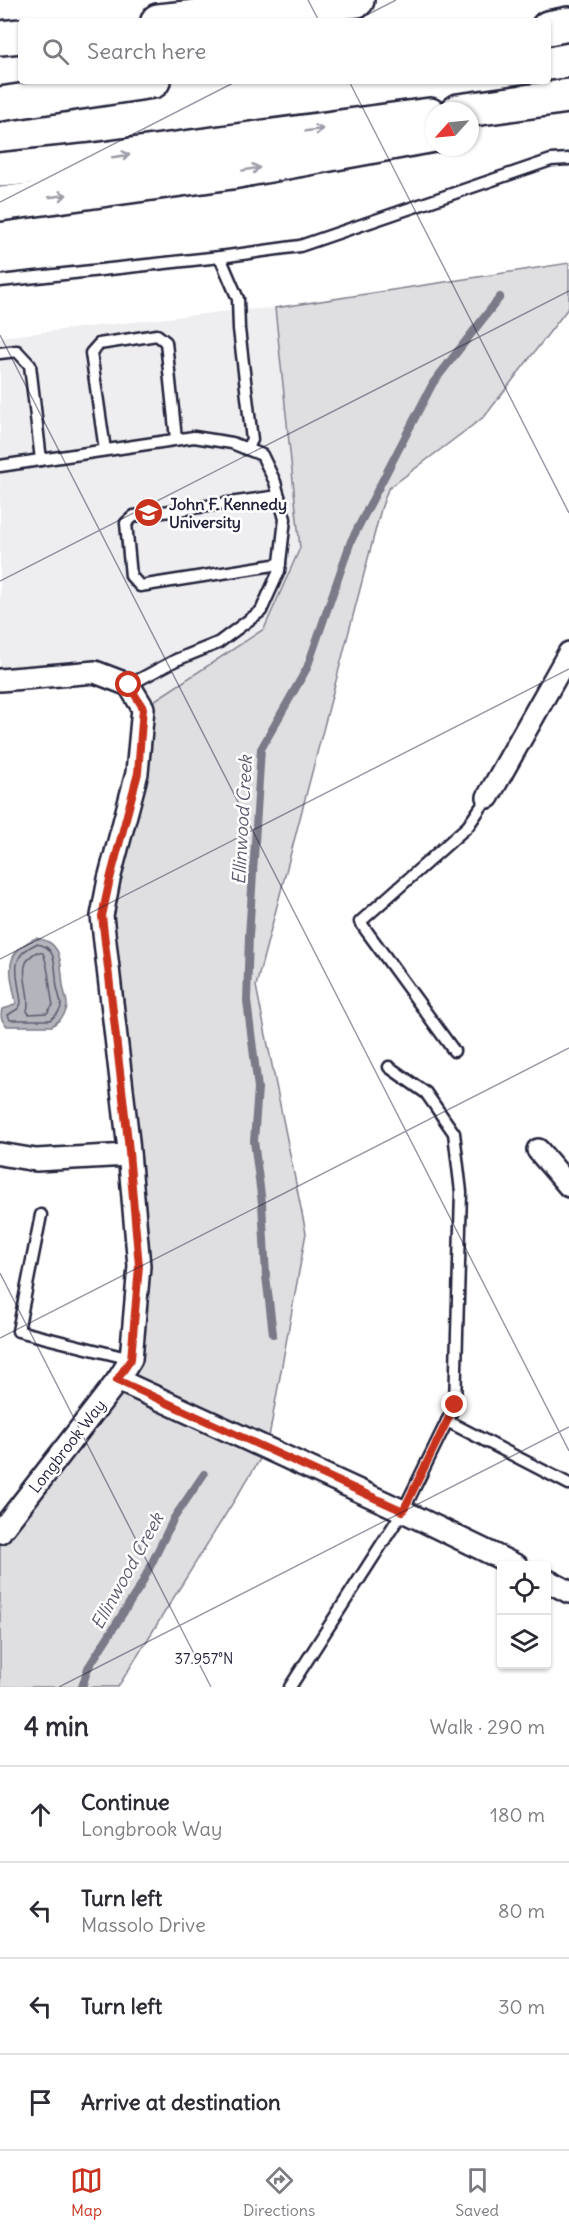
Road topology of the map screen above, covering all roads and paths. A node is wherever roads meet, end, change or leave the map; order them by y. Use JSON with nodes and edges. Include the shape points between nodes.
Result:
{"nodes":[{"id":1,"x":357,"y":0,"type":"edge"},
{"id":2,"x":186,"y":18,"type":"edge"},
{"id":3,"x":569,"y":24,"type":"edge"},
{"id":4,"x":551,"y":27,"type":"edge"},
{"id":5,"x":18,"y":36,"type":"edge"},
{"id":6,"x":0,"y":38,"type":"edge"},
{"id":7,"x":133,"y":84,"type":"edge"},
{"id":8,"x":569,"y":96,"type":"edge"},
{"id":9,"x":569,"y":103,"type":"edge"},
{"id":10,"x":0,"y":104,"type":"edge"},
{"id":11,"x":479,"y":108,"type":"edge"},
{"id":12,"x":425,"y":115,"type":"edge"},
{"id":13,"x":479,"y":127,"type":"edge"},
{"id":14,"x":425,"y":137,"type":"edge"},
{"id":15,"x":569,"y":159,"type":"edge"},
{"id":16,"x":0,"y":170,"type":"edge"},
{"id":17,"x":0,"y":204,"type":"edge"},
{"id":18,"x":220,"y":257,"type":"junction"},
{"id":19,"x":0,"y":281,"type":"edge"},
{"id":20,"x":0,"y":353,"type":"edge"},
{"id":21,"x":176,"y":439,"type":"junction"},
{"id":22,"x":246,"y":449,"type":"junction"},
{"id":23,"x":105,"y":450,"type":"junction"},
{"id":24,"x":41,"y":460,"type":"junction"},
{"id":25,"x":0,"y":465,"type":"edge"},
{"id":26,"x":279,"y":496,"type":"junction"},
{"id":27,"x":280,"y":564,"type":"junction"},
{"id":28,"x":566,"y":668,"type":"edge"},
{"id":29,"x":0,"y":680,"type":"edge"},
{"id":30,"x":129,"y":685,"type":"junction"},
{"id":31,"x":488,"y":797,"type":"joint"},
{"id":32,"x":454,"y":1051,"type":"dead end"},
{"id":33,"x":389,"y":1066,"type":"dead end"},
{"id":34,"x":538,"y":1150,"type":"dead end"},
{"id":35,"x":0,"y":1155,"type":"edge"},
{"id":36,"x":129,"y":1155,"type":"junction"},
{"id":37,"x":569,"y":1186,"type":"edge"},
{"id":38,"x":41,"y":1215,"type":"dead end"},
{"id":39,"x":131,"y":1359,"type":"junction"},
{"id":40,"x":117,"y":1380,"type":"junction"},
{"id":41,"x":447,"y":1421,"type":"junction"},
{"id":42,"x":569,"y":1484,"type":"edge"},
{"id":43,"x":403,"y":1511,"type":"junction"},
{"id":44,"x":0,"y":1532,"type":"edge"},
{"id":45,"x":507,"y":1561,"type":"edge"},
{"id":46,"x":551,"y":1583,"type":"edge"},
{"id":47,"x":569,"y":1592,"type":"edge"},
{"id":48,"x":290,"y":1687,"type":"edge"}],
"edges":[{"from":1,"to":2,"type":"highway"},
{"from":3,"to":4,"type":"highway"},
{"from":5,"to":6,"type":"highway"},
{"from":7,"to":10,"type":"highway"},
{"from":8,"to":11,"type":"highway"},
{"from":9,"to":13,"type":"highway"},
{"from":16,"to":12,"type":"highway","one_way":true},
{"from":17,"to":14,"type":"highway","one_way":true,"via":[[232,172]]},
{"from":15,"to":18,"type":"lane","via":[[550,160],[300,246]]},
{"from":18,"to":19,"type":"lane"},
{"from":18,"to":22,"type":"lane","via":[[238,299],[252,440]]},
{"from":20,"to":24,"type":"lane","via":[[17,351],[30,365]]},
{"from":21,"to":22,"type":"lane","via":[[194,436]]},
{"from":21,"to":23,"type":"lane"},
{"from":21,"to":23,"type":"lane","via":[[166,342],[157,335],[99,344],[91,353]]},
{"from":22,"to":26,"type":"lane","via":[[262,455]]},
{"from":23,"to":24,"type":"lane"},
{"from":24,"to":25,"type":"lane"},
{"from":26,"to":27,"type":"lane","via":[[285,519]]},
{"from":26,"to":27,"type":"lane","via":[[134,516],[126,524],[131,576],[141,586]]},
{"from":27,"to":30,"type":"lane","via":[[261,611],[218,643]]},
{"from":28,"to":31,"type":"street"},
{"from":29,"to":30,"type":"street","via":[[95,672]]},
{"from":30,"to":36,"type":"street","name":"Longbrook Way","via":[[143,708],[138,773],[102,916]]},
{"from":31,"to":32,"type":"lane","via":[[468,826],[360,922]]},
{"from":33,"to":41,"type":"lane","via":[[426,1093],[454,1133],[461,1192],[455,1405]]},
{"from":34,"to":37,"type":"street"},
{"from":35,"to":36,"type":"street","via":[[36,1160]]},
{"from":36,"to":39,"type":"street","name":"Longbrook Way","via":[[139,1266]]},
{"from":38,"to":39,"type":"lane","via":[[18,1331]]},
{"from":39,"to":40,"type":"street","name":"Longbrook Way"},
{"from":40,"to":43,"type":"street"},
{"from":40,"to":44,"type":"street","name":"Longbrook Way"},
{"from":41,"to":42,"type":"lane"},
{"from":41,"to":43,"type":"lane"},
{"from":43,"to":45,"type":"street"},
{"from":43,"to":48,"type":"lane"},
{"from":46,"to":47,"type":"street"}]}
